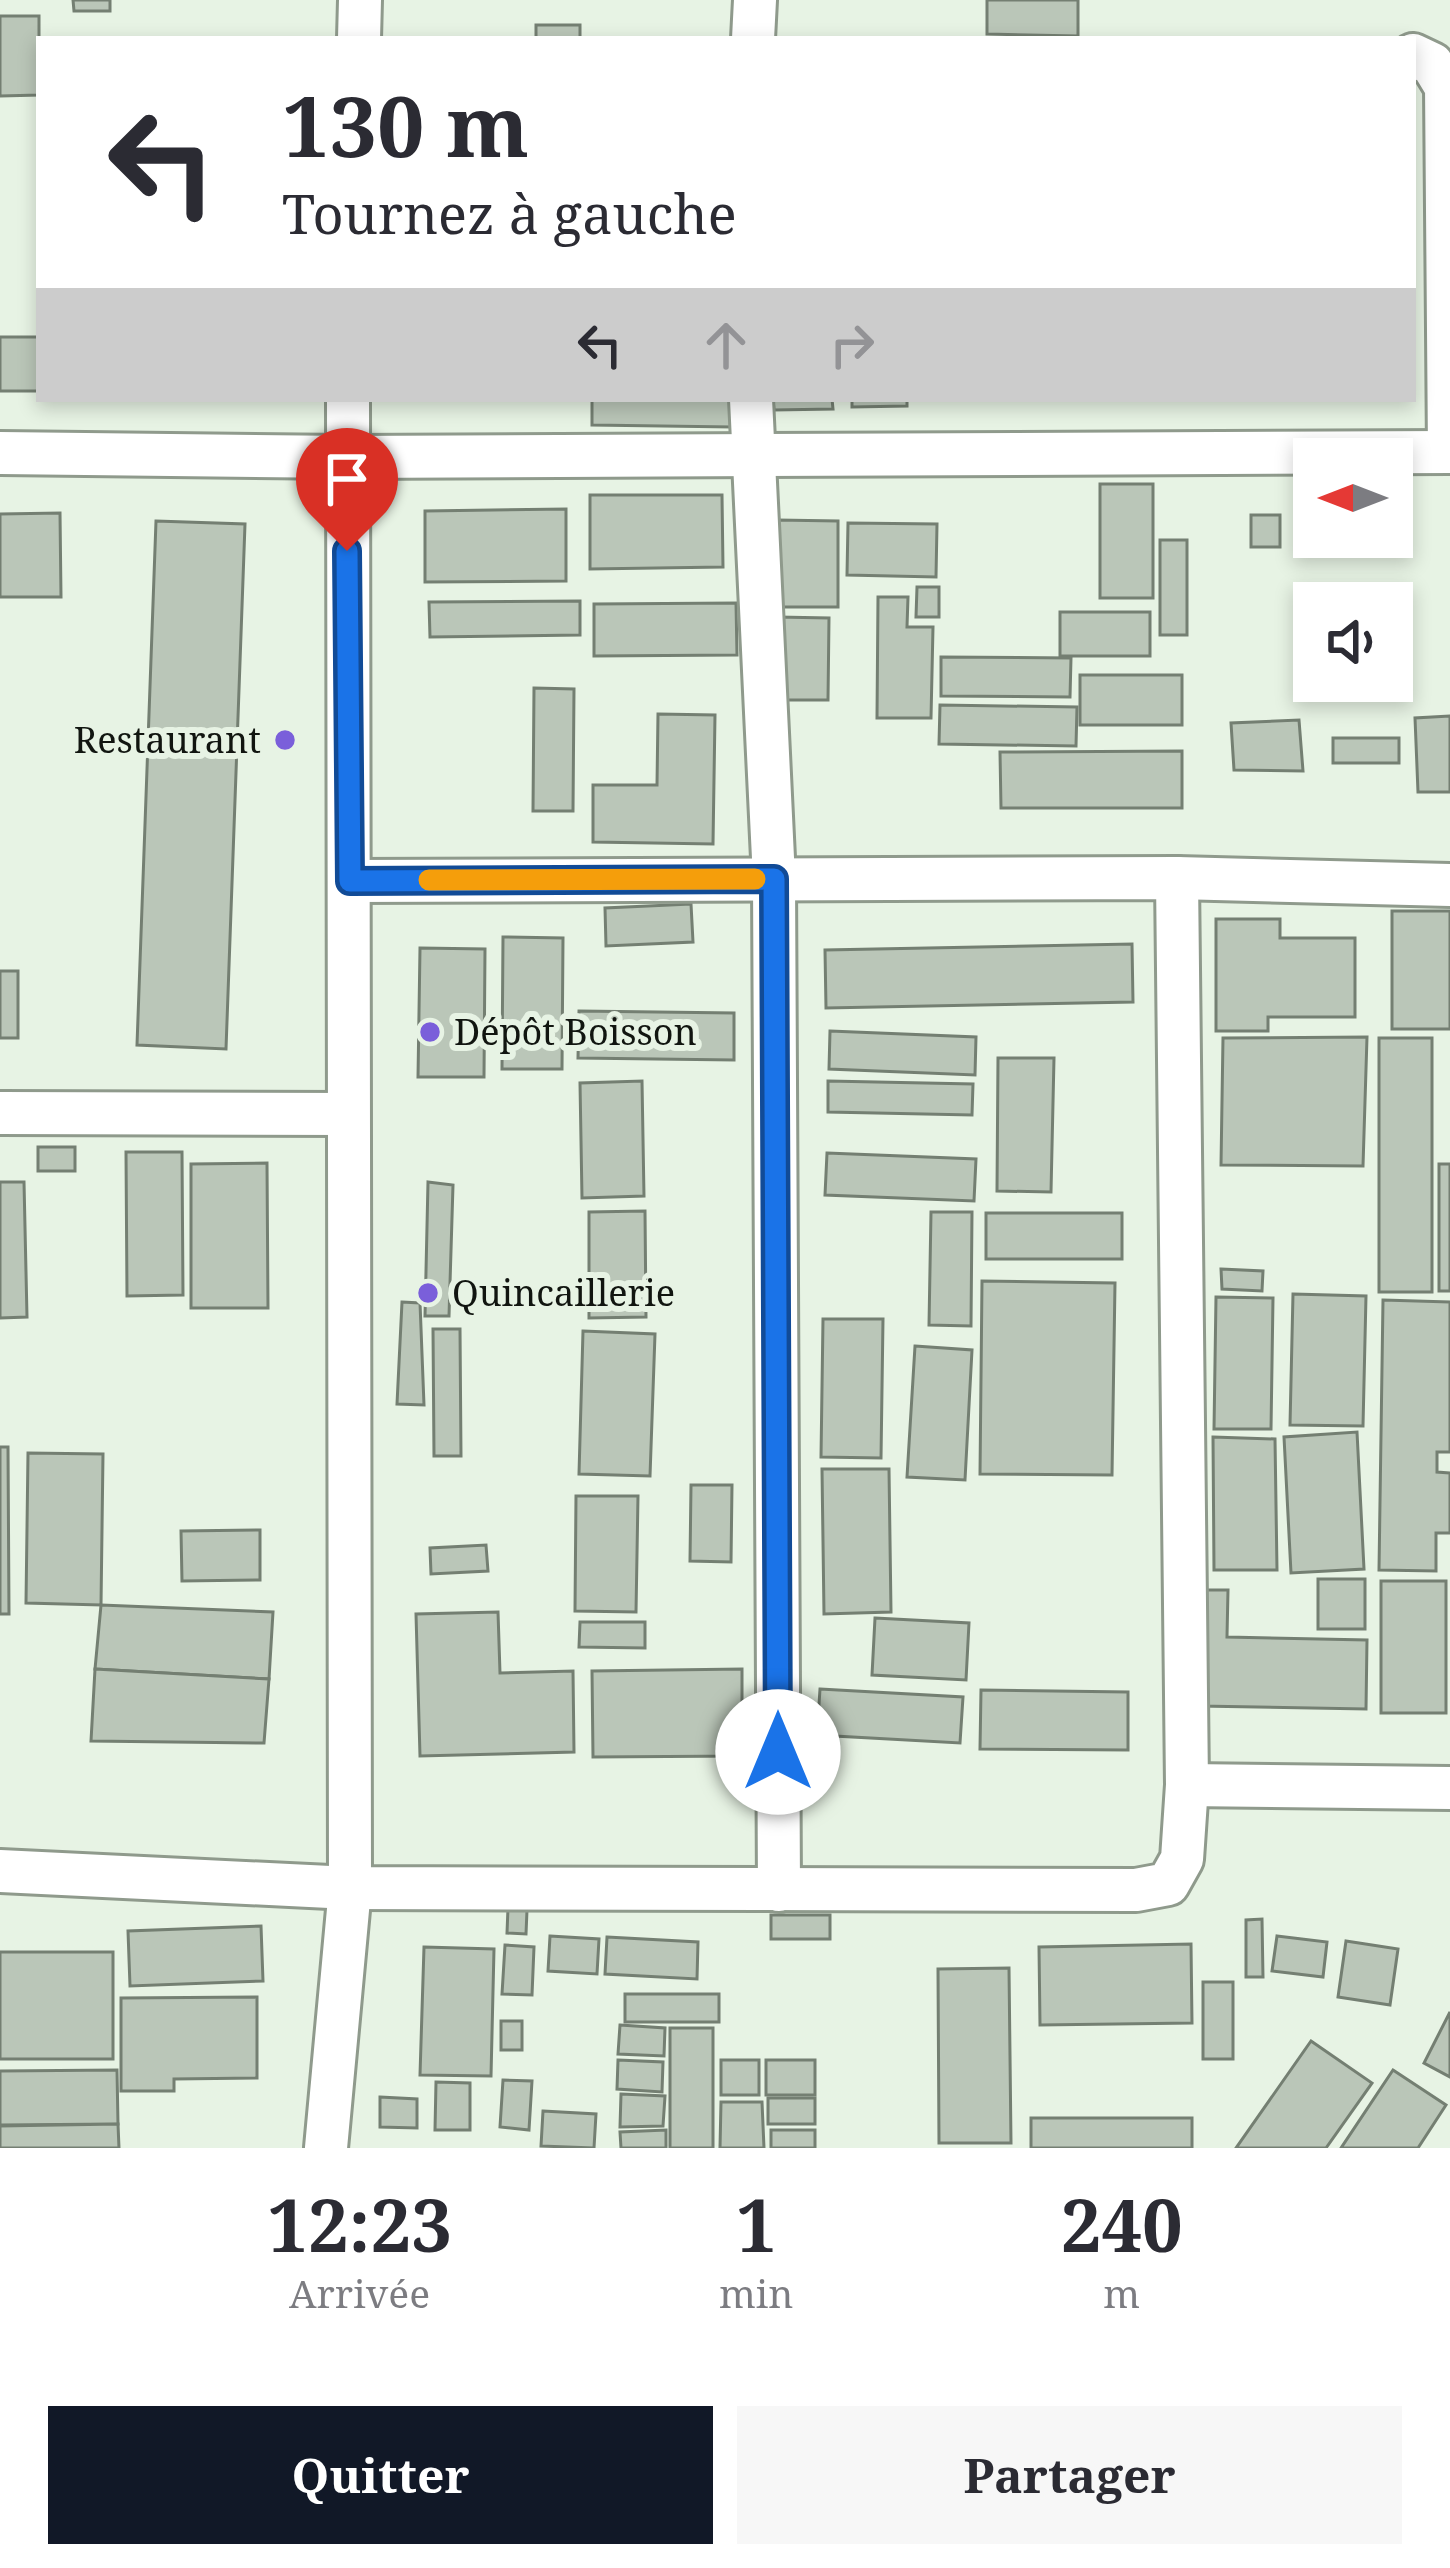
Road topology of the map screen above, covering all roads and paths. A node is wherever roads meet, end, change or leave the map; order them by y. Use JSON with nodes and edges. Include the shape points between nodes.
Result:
{"nodes":[{"id":1,"x":360,"y":0,"type":"edge"},
{"id":2,"x":754,"y":0,"type":"edge"},
{"id":3,"x":358,"y":36,"type":"edge"},
{"id":4,"x":753,"y":36,"type":"edge"},
{"id":5,"x":1416,"y":56,"type":"edge"},
{"id":6,"x":349,"y":402,"type":"edge"},
{"id":7,"x":751,"y":402,"type":"edge"},
{"id":8,"x":751,"y":452,"type":"junction"},
{"id":9,"x":1449,"y":452,"type":"edge"},
{"id":10,"x":0,"y":453,"type":"edge"},
{"id":11,"x":347,"y":457,"type":"junction"},
{"id":12,"x":1177,"y":878,"type":"junction"},
{"id":13,"x":774,"y":879,"type":"junction"},
{"id":14,"x":350,"y":881,"type":"junction"},
{"id":15,"x":1450,"y":885,"type":"edge"},
{"id":16,"x":0,"y":1113,"type":"edge"},
{"id":17,"x":348,"y":1114,"type":"junction"},
{"id":18,"x":1187,"y":1785,"type":"junction"},
{"id":19,"x":1450,"y":1788,"type":"edge"},
{"id":20,"x":0,"y":1871,"type":"edge"},
{"id":21,"x":350,"y":1888,"type":"junction"},
{"id":22,"x":779,"y":1890,"type":"junction"},
{"id":23,"x":326,"y":2148,"type":"edge"}],
"edges":[{"from":1,"to":3,"type":"street"},
{"from":2,"to":4,"type":"street"},
{"from":5,"to":9,"type":"street","via":[[1432,64],[1446,87]]},
{"from":6,"to":11,"type":"street"},
{"from":7,"to":8,"type":"street"},
{"from":8,"to":9,"type":"street"},
{"from":8,"to":11,"type":"street"},
{"from":8,"to":13,"type":"street"},
{"from":10,"to":11,"type":"street"},
{"from":11,"to":14,"type":"street"},
{"from":12,"to":13,"type":"street"},
{"from":12,"to":15,"type":"street"},
{"from":12,"to":18,"type":"street"},
{"from":13,"to":14,"type":"street"},
{"from":13,"to":22,"type":"street"},
{"from":14,"to":17,"type":"street"},
{"from":16,"to":17,"type":"street"},
{"from":17,"to":21,"type":"street"},
{"from":18,"to":19,"type":"street"},
{"from":18,"to":22,"type":"street","via":[[1182,1858],[1168,1884]]},
{"from":20,"to":21,"type":"street"},
{"from":21,"to":22,"type":"street"},
{"from":21,"to":23,"type":"street"}]}
